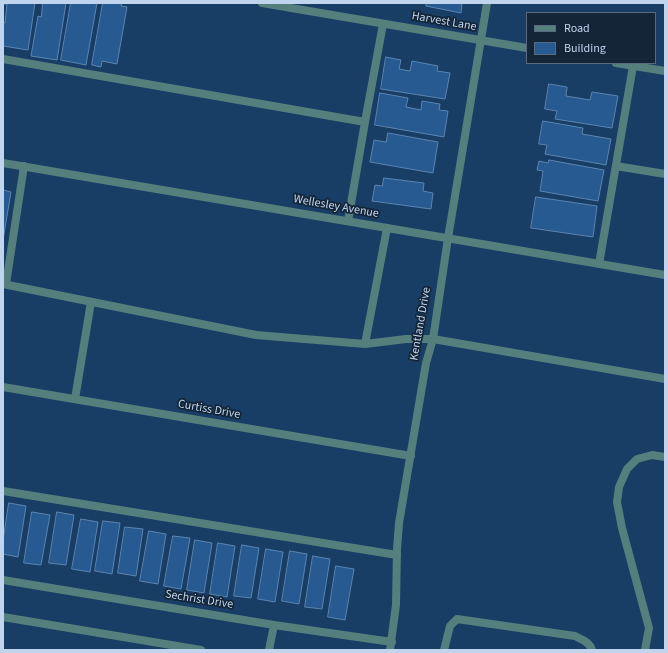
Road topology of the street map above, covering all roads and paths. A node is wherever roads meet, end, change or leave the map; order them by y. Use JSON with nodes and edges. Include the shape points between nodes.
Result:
{"nodes":[{"id":1,"x":262,"y":3,"type":"edge"},
{"id":2,"x":487,"y":3,"type":"edge"},
{"id":3,"x":383,"y":24,"type":"junction"},
{"id":4,"x":481,"y":40,"type":"junction"},
{"id":5,"x":526,"y":48,"type":"edge"},
{"id":6,"x":3,"y":59,"type":"edge"},
{"id":7,"x":622,"y":64,"type":"edge"},
{"id":8,"x":633,"y":66,"type":"junction"},
{"id":9,"x":665,"y":71,"type":"edge"},
{"id":10,"x":365,"y":122,"type":"junction"},
{"id":11,"x":3,"y":163,"type":"edge"},
{"id":12,"x":24,"y":166,"type":"junction"},
{"id":13,"x":616,"y":166,"type":"junction"},
{"id":14,"x":665,"y":174,"type":"edge"},
{"id":15,"x":348,"y":221,"type":"junction"},
{"id":16,"x":387,"y":228,"type":"junction"},
{"id":17,"x":448,"y":238,"type":"junction"},
{"id":18,"x":599,"y":264,"type":"junction"},
{"id":19,"x":665,"y":275,"type":"edge"},
{"id":20,"x":4,"y":284,"type":"edge"},
{"id":21,"x":92,"y":302,"type":"junction"},
{"id":22,"x":433,"y":339,"type":"junction"},
{"id":23,"x":365,"y":344,"type":"junction"},
{"id":24,"x":665,"y":379,"type":"edge"},
{"id":25,"x":3,"y":387,"type":"edge"},
{"id":26,"x":75,"y":399,"type":"junction"},
{"id":27,"x":411,"y":456,"type":"junction"},
{"id":28,"x":665,"y":457,"type":"edge"},
{"id":29,"x":3,"y":491,"type":"edge"},
{"id":30,"x":397,"y":555,"type":"junction"},
{"id":31,"x":3,"y":580,"type":"edge"},
{"id":32,"x":3,"y":618,"type":"edge"},
{"id":33,"x":274,"y":625,"type":"junction"},
{"id":34,"x":391,"y":646,"type":"edge"},
{"id":35,"x":201,"y":650,"type":"edge"},
{"id":36,"x":269,"y":650,"type":"edge"},
{"id":37,"x":444,"y":650,"type":"edge"},
{"id":38,"x":592,"y":650,"type":"edge"},
{"id":39,"x":645,"y":650,"type":"edge"}],
"edges":[{"from":1,"to":3,"type":"street","name":"Harvest Lane"},
{"from":2,"to":4,"type":"street","name":"Kentland Drive"},
{"from":3,"to":4,"type":"street","name":"Harvest Lane"},
{"from":3,"to":10,"type":"street"},
{"from":4,"to":5,"type":"street","name":"Harvest Lane"},
{"from":4,"to":17,"type":"street","name":"Kentland Drive"},
{"from":6,"to":10,"type":"street"},
{"from":7,"to":8,"type":"street"},
{"from":8,"to":9,"type":"street"},
{"from":8,"to":13,"type":"street"},
{"from":10,"to":15,"type":"street"},
{"from":11,"to":12,"type":"street","name":"Wellesley Avenue"},
{"from":12,"to":15,"type":"street","name":"Wellesley Avenue"},
{"from":12,"to":20,"type":"street"},
{"from":13,"to":14,"type":"street"},
{"from":13,"to":18,"type":"street"},
{"from":15,"to":16,"type":"street","name":"Wellesley Avenue"},
{"from":16,"to":17,"type":"street","name":"Wellesley Avenue"},
{"from":16,"to":23,"type":"street"},
{"from":17,"to":18,"type":"street","name":"Wellesley Avenue"},
{"from":17,"to":22,"type":"street","name":"Kentland Drive"},
{"from":18,"to":19,"type":"street","name":"Wellesley Avenue"},
{"from":20,"to":21,"type":"street"},
{"from":21,"to":23,"type":"street","via":[[256,335]]},
{"from":21,"to":26,"type":"street"},
{"from":22,"to":23,"type":"street"},
{"from":22,"to":24,"type":"street"},
{"from":22,"to":27,"type":"street","name":"Kentland Drive","via":[[426,363]]},
{"from":25,"to":26,"type":"street","name":"Curtiss Drive"},
{"from":26,"to":27,"type":"street","name":"Curtiss Drive"},
{"from":27,"to":30,"type":"street","name":"Kentland Drive","via":[[399,524]]},
{"from":28,"to":39,"type":"street","via":[[652,455],[637,459],[627,469],[619,487],[617,502],[649,628]]},
{"from":29,"to":30,"type":"street"},
{"from":30,"to":34,"type":"street","name":"Kentland Drive","via":[[396,605]]},
{"from":31,"to":33,"type":"street","name":"Sechrist Drive"},
{"from":32,"to":35,"type":"street"},
{"from":33,"to":34,"type":"street","name":"Sechrist Drive"},
{"from":33,"to":36,"type":"street"},
{"from":37,"to":38,"type":"street","via":[[450,626],[457,619],[575,636],[585,641]]}]}
